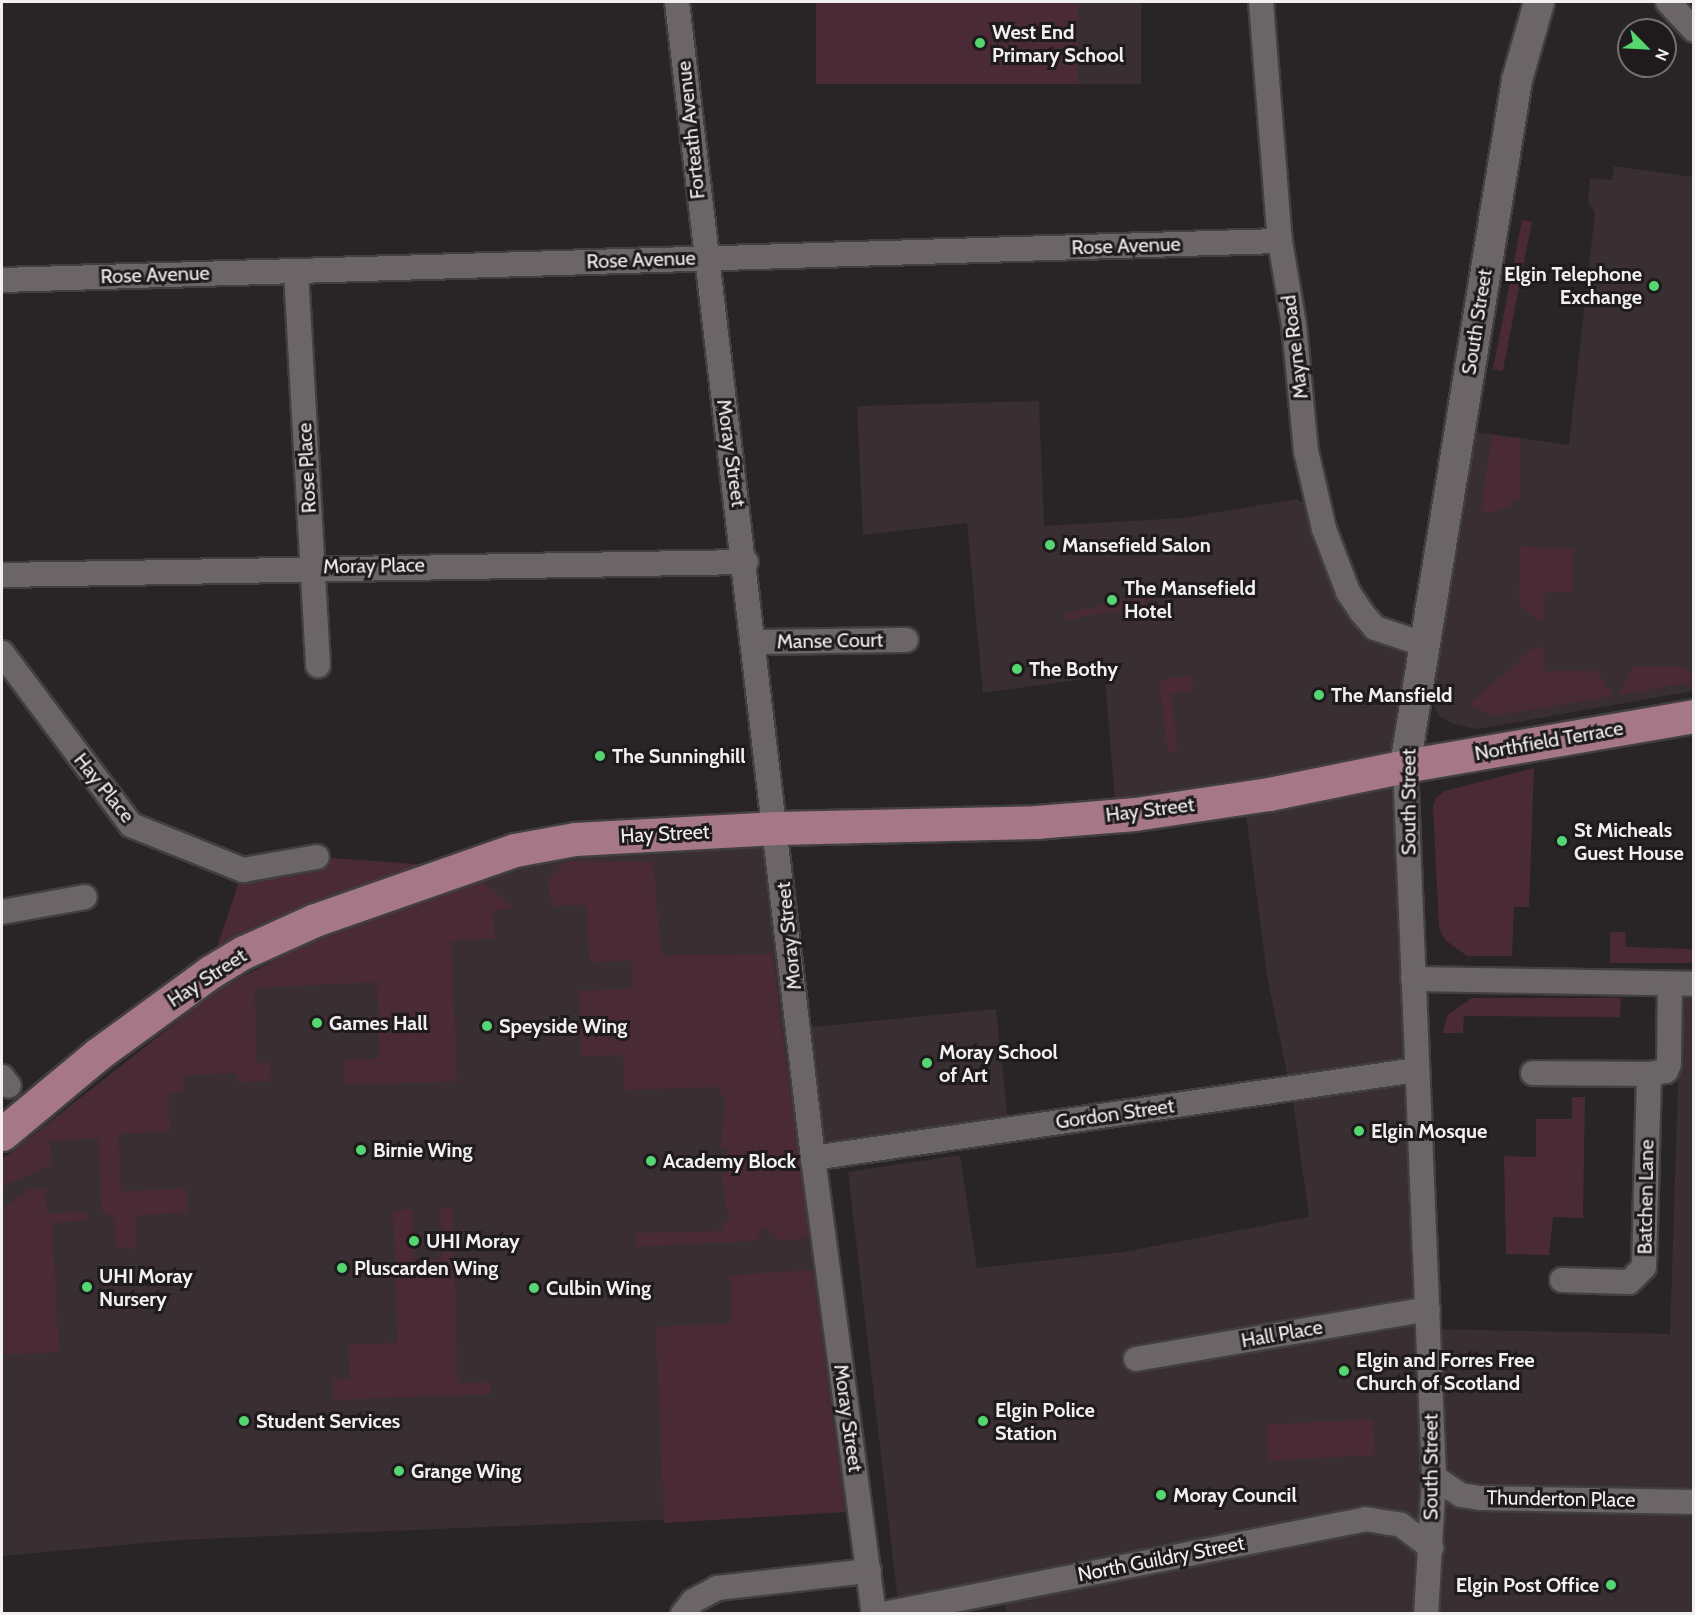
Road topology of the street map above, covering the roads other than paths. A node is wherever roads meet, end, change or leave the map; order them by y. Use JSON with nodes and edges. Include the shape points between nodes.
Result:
{"nodes":[{"id":1,"x":677,"y":2,"type":"edge"},
{"id":2,"x":1261,"y":2,"type":"edge"},
{"id":3,"x":1539,"y":2,"type":"edge"},
{"id":4,"x":1668,"y":2,"type":"edge"},
{"id":5,"x":1694,"y":30,"type":"edge"},
{"id":6,"x":1280,"y":241,"type":"junction"},
{"id":7,"x":705,"y":258,"type":"junction"},
{"id":8,"x":296,"y":271,"type":"junction"},
{"id":9,"x":2,"y":280,"type":"edge"},
{"id":10,"x":746,"y":562,"type":"junction"},
{"id":11,"x":312,"y":567,"type":"junction"},
{"id":12,"x":2,"y":574,"type":"edge"},
{"id":13,"x":906,"y":640,"type":"dead end"},
{"id":14,"x":755,"y":642,"type":"junction"},
{"id":15,"x":1423,"y":644,"type":"junction"},
{"id":16,"x":2,"y":653,"type":"edge"},
{"id":17,"x":318,"y":665,"type":"dead end"},
{"id":18,"x":1694,"y":716,"type":"edge"},
{"id":19,"x":1405,"y":766,"type":"junction"},
{"id":20,"x":777,"y":828,"type":"junction"},
{"id":21,"x":317,"y":857,"type":"dead end"},
{"id":22,"x":85,"y":897,"type":"dead end"},
{"id":23,"x":2,"y":912,"type":"edge"},
{"id":24,"x":1413,"y":979,"type":"junction"},
{"id":25,"x":1682,"y":984,"type":"edge"},
{"id":26,"x":1416,"y":1070,"type":"junction"},
{"id":27,"x":1533,"y":1073,"type":"dead end"},
{"id":28,"x":1649,"y":1074,"type":"junction"},
{"id":29,"x":2,"y":1134,"type":"edge"},
{"id":30,"x":813,"y":1158,"type":"junction"},
{"id":31,"x":1562,"y":1280,"type":"dead end"},
{"id":32,"x":1428,"y":1310,"type":"junction"},
{"id":33,"x":1136,"y":1359,"type":"dead end"},
{"id":34,"x":1434,"y":1477,"type":"junction"},
{"id":35,"x":1694,"y":1502,"type":"edge"},
{"id":36,"x":1431,"y":1548,"type":"junction"},
{"id":37,"x":869,"y":1571,"type":"junction"},
{"id":38,"x":690,"y":1609,"type":"edge"},
{"id":39,"x":874,"y":1614,"type":"edge"},
{"id":40,"x":883,"y":1614,"type":"edge"},
{"id":41,"x":1426,"y":1614,"type":"edge"}],
"edges":[{"from":1,"to":7,"type":"street","name":"Forteath Avenue"},
{"from":2,"to":6,"type":"street","name":"Mayne Road"},
{"from":3,"to":15,"type":"street","name":"South Street","via":[[1517,80]]},
{"from":4,"to":5,"type":"street"},
{"from":6,"to":7,"type":"street","name":"Rose Avenue"},
{"from":6,"to":15,"type":"street","name":"Mayne Road","via":[[1294,325],[1306,451],[1335,562],[1348,592],[1376,628]]},
{"from":7,"to":8,"type":"street","name":"Rose Avenue"},
{"from":7,"to":10,"type":"street","name":"Moray Street"},
{"from":8,"to":9,"type":"street","name":"Rose Avenue"},
{"from":8,"to":11,"type":"street","name":"Rose Place"},
{"from":10,"to":11,"type":"street","name":"Moray Place"},
{"from":10,"to":14,"type":"street","name":"Moray Street"},
{"from":11,"to":12,"type":"street","name":"Moray Place"},
{"from":11,"to":17,"type":"street","name":"Rose Place"},
{"from":13,"to":14,"type":"street","name":"Manse Court"},
{"from":14,"to":20,"type":"street","name":"Moray Street"},
{"from":15,"to":19,"type":"street","name":"South Street"},
{"from":16,"to":21,"type":"street","name":"Hay Place","via":[[131,825],[243,870]]},
{"from":18,"to":19,"type":"main road","name":"Northfield Terrace"},
{"from":19,"to":20,"type":"main road","name":"Hay Street","via":[[1269,794],[1135,814],[1036,822]]},
{"from":19,"to":24,"type":"street","name":"South Street"},
{"from":20,"to":29,"type":"main road","name":"Hay Street","via":[[575,839],[515,850],[315,920],[212,971],[98,1054]]},
{"from":20,"to":30,"type":"street","name":"Moray Street"},
{"from":22,"to":23,"type":"street"},
{"from":24,"to":25,"type":"street"},
{"from":24,"to":26,"type":"street","name":"South Street"},
{"from":25,"to":28,"type":"street","via":[[1669,1064],[1666,1071]]},
{"from":26,"to":30,"type":"street","name":"Gordon Street"},
{"from":26,"to":32,"type":"street","name":"South Street"},
{"from":27,"to":28,"type":"street"},
{"from":28,"to":31,"type":"street","name":"Batchen Lane","via":[[1644,1267],[1629,1282]]},
{"from":30,"to":37,"type":"street","name":"Moray Street"},
{"from":32,"to":33,"type":"street","name":"Hall Place"},
{"from":32,"to":34,"type":"street","name":"South Street"},
{"from":34,"to":35,"type":"street","name":"Thunderton Place","via":[[1471,1497]]},
{"from":34,"to":36,"type":"street","name":"South Street"},
{"from":36,"to":40,"type":"street","name":"North Guildry Street","via":[[1401,1525],[1365,1519]]},
{"from":36,"to":41,"type":"street","name":"South Street"},
{"from":37,"to":38,"type":"street","via":[[717,1588]]},
{"from":37,"to":39,"type":"street","name":"Moray Street"}]}
